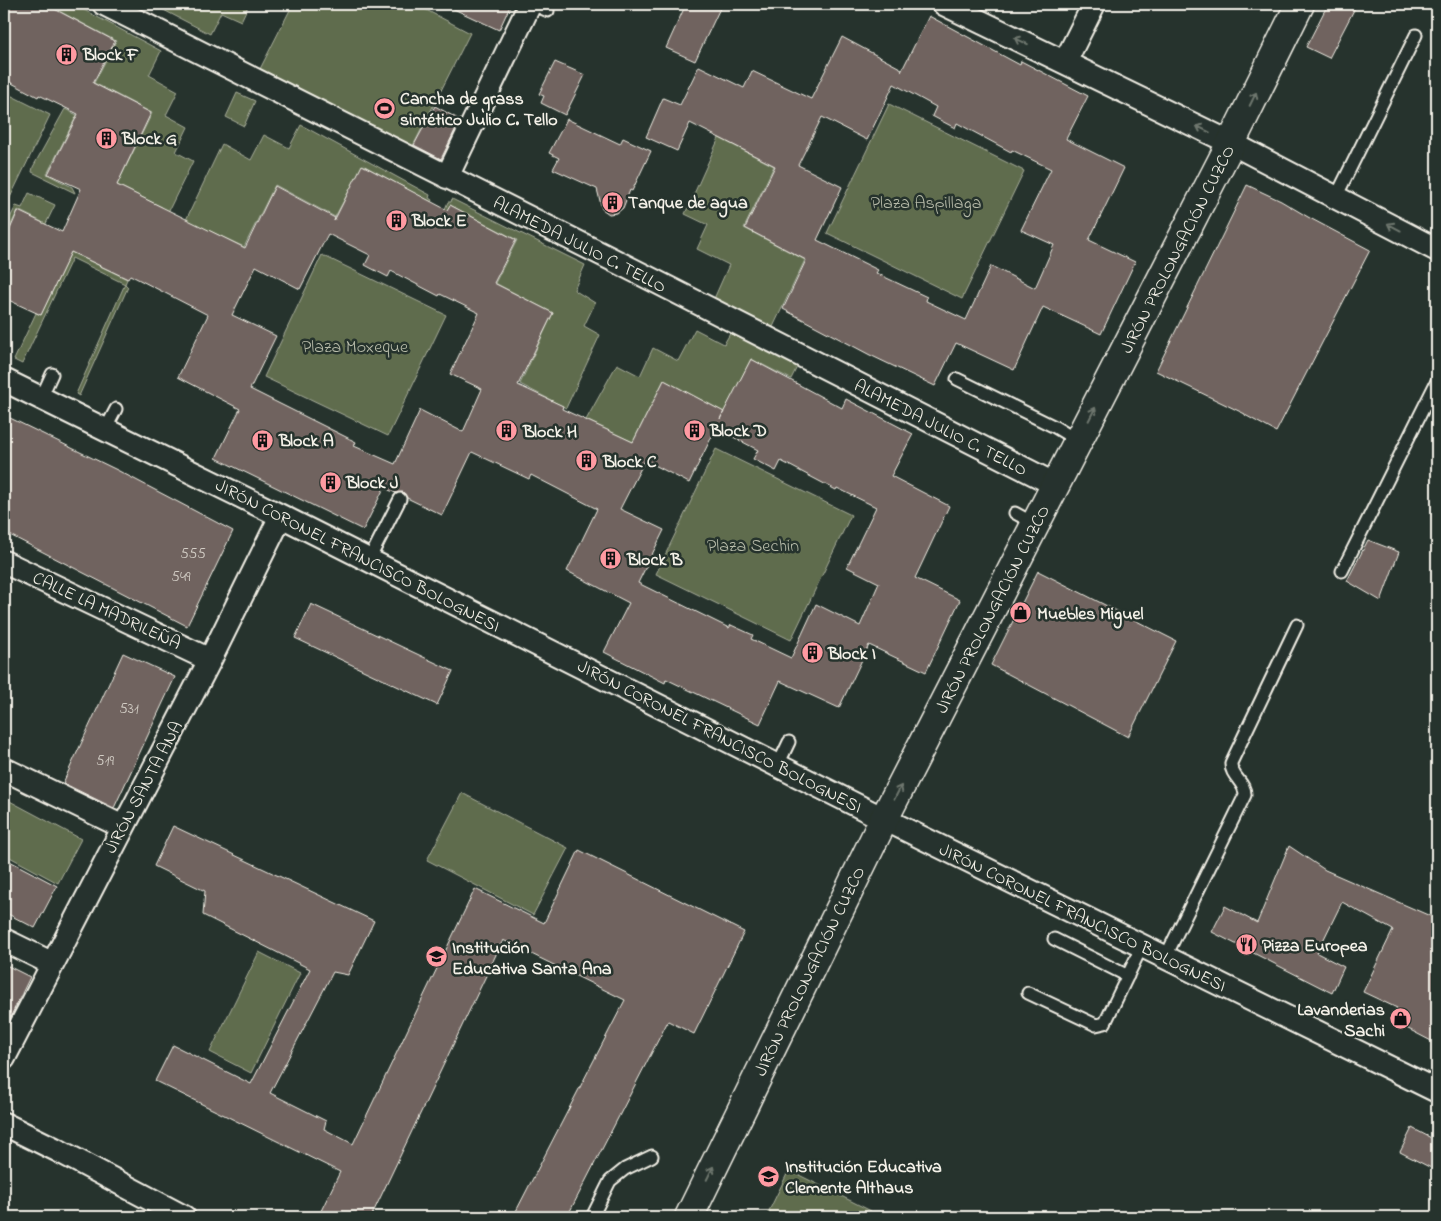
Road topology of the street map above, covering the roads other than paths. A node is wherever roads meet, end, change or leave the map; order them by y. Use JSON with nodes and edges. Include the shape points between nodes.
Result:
{"nodes":[{"id":1,"x":104,"y":4,"type":"edge"},
{"id":2,"x":944,"y":4,"type":"edge"},
{"id":3,"x":1094,"y":4,"type":"edge"},
{"id":4,"x":1300,"y":4,"type":"edge"},
{"id":5,"x":537,"y":6,"type":"edge"},
{"id":6,"x":1416,"y":35,"type":"dead end"},
{"id":7,"x":1065,"y":62,"type":"junction"},
{"id":8,"x":1231,"y":143,"type":"junction"},
{"id":9,"x":447,"y":177,"type":"junction"},
{"id":10,"x":1336,"y":196,"type":"junction"},
{"id":11,"x":1437,"y":250,"type":"edge"},
{"id":12,"x":52,"y":374,"type":"dead end"},
{"id":13,"x":957,"y":379,"type":"dead end"},
{"id":14,"x":4,"y":380,"type":"edge"},
{"id":15,"x":1437,"y":382,"type":"edge"},
{"id":16,"x":42,"y":398,"type":"junction"},
{"id":17,"x":116,"y":409,"type":"dead end"},
{"id":18,"x":105,"y":430,"type":"junction"},
{"id":19,"x":1078,"y":441,"type":"junction"},
{"id":20,"x":1056,"y":485,"type":"junction"},
{"id":21,"x":400,"y":499,"type":"dead end"},
{"id":22,"x":281,"y":516,"type":"junction"},
{"id":23,"x":369,"y":560,"type":"junction"},
{"id":24,"x":4,"y":562,"type":"edge"},
{"id":25,"x":1342,"y":571,"type":"dead end"},
{"id":26,"x":1297,"y":624,"type":"dead end"},
{"id":27,"x":210,"y":660,"type":"junction"},
{"id":28,"x":789,"y":742,"type":"dead end"},
{"id":29,"x":778,"y":765,"type":"junction"},
{"id":30,"x":4,"y":769,"type":"edge"},
{"id":31,"x":884,"y":819,"type":"junction"},
{"id":32,"x":123,"y":827,"type":"junction"},
{"id":33,"x":1054,"y":939,"type":"dead end"},
{"id":34,"x":4,"y":940,"type":"edge"},
{"id":35,"x":1142,"y":946,"type":"junction"},
{"id":36,"x":1166,"y":958,"type":"junction"},
{"id":37,"x":51,"y":963,"type":"junction"},
{"id":38,"x":1128,"y":976,"type":"junction"},
{"id":39,"x":1028,"y":992,"type":"dead end"},
{"id":40,"x":4,"y":1058,"type":"edge"},
{"id":41,"x":1437,"y":1091,"type":"edge"},
{"id":42,"x":4,"y":1124,"type":"edge"},
{"id":43,"x":652,"y":1156,"type":"dead end"},
{"id":44,"x":184,"y":1217,"type":"edge"},
{"id":45,"x":592,"y":1217,"type":"edge"},
{"id":46,"x":689,"y":1217,"type":"edge"}],
"edges":[{"from":1,"to":9,"type":"street","name":"ALAMEDA JULIO C. TELLO"},
{"from":7,"to":2,"type":"street","one_way":true},
{"from":3,"to":7,"type":"street"},
{"from":8,"to":4,"type":"street","name":"JIRÓN PROLONGACIÓN CUZCO","one_way":true},
{"from":5,"to":9,"type":"street"},
{"from":6,"to":10,"type":"lane"},
{"from":8,"to":7,"type":"street","one_way":true},
{"from":8,"to":10,"type":"street"},
{"from":19,"to":8,"type":"street","name":"JIRÓN PROLONGACIÓN CUZCO","one_way":true},
{"from":9,"to":20,"type":"street","name":"ALAMEDA JULIO C. TELLO"},
{"from":11,"to":10,"type":"street","one_way":true},
{"from":12,"to":16,"type":"lane"},
{"from":13,"to":19,"type":"lane"},
{"from":14,"to":16,"type":"street","name":"JIRÓN CORONEL FRANCISCO BOLOGNESI"},
{"from":15,"to":25,"type":"lane"},
{"from":16,"to":18,"type":"street","name":"JIRÓN CORONEL FRANCISCO BOLOGNESI"},
{"from":17,"to":18,"type":"lane"},
{"from":18,"to":22,"type":"street","name":"JIRÓN CORONEL FRANCISCO BOLOGNESI"},
{"from":19,"to":20,"type":"street","name":"JIRÓN PROLONGACIÓN CUZCO"},
{"from":31,"to":20,"type":"street","name":"JIRÓN PROLONGACIÓN CUZCO","one_way":true,"via":[[1025,519]]},
{"from":21,"to":23,"type":"lane"},
{"from":22,"to":23,"type":"street","name":"JIRÓN CORONEL FRANCISCO BOLOGNESI"},
{"from":22,"to":27,"type":"street","name":"JIRÓN SANTA ANA"},
{"from":23,"to":29,"type":"street","name":"JIRÓN CORONEL FRANCISCO BOLOGNESI"},
{"from":24,"to":27,"type":"street","name":"CALLE LA MADRILEÑA"},
{"from":26,"to":36,"type":"lane","via":[[1231,762],[1245,795]]},
{"from":27,"to":32,"type":"street","name":"JIRÓN SANTA ANA"},
{"from":28,"to":29,"type":"lane"},
{"from":29,"to":31,"type":"street","name":"JIRÓN CORONEL FRANCISCO BOLOGNESI"},
{"from":30,"to":32,"type":"street"},
{"from":31,"to":35,"type":"street","name":"JIRÓN CORONEL FRANCISCO BOLOGNESI"},
{"from":46,"to":31,"type":"street","name":"JIRÓN PROLONGACIÓN CUZCO","one_way":true},
{"from":32,"to":37,"type":"street","name":"JIRÓN SANTA ANA"},
{"from":33,"to":38,"type":"lane"},
{"from":34,"to":37,"type":"street"},
{"from":35,"to":36,"type":"street","name":"JIRÓN CORONEL FRANCISCO BOLOGNESI"},
{"from":35,"to":38,"type":"lane"},
{"from":36,"to":41,"type":"street","name":"JIRÓN CORONEL FRANCISCO BOLOGNESI"},
{"from":37,"to":40,"type":"street","name":"JIRÓN SANTA ANA"},
{"from":38,"to":39,"type":"lane","via":[[1105,1023],[1096,1025]]},
{"from":42,"to":44,"type":"street"},
{"from":43,"to":45,"type":"lane","via":[[625,1169],[610,1181]]}]}
